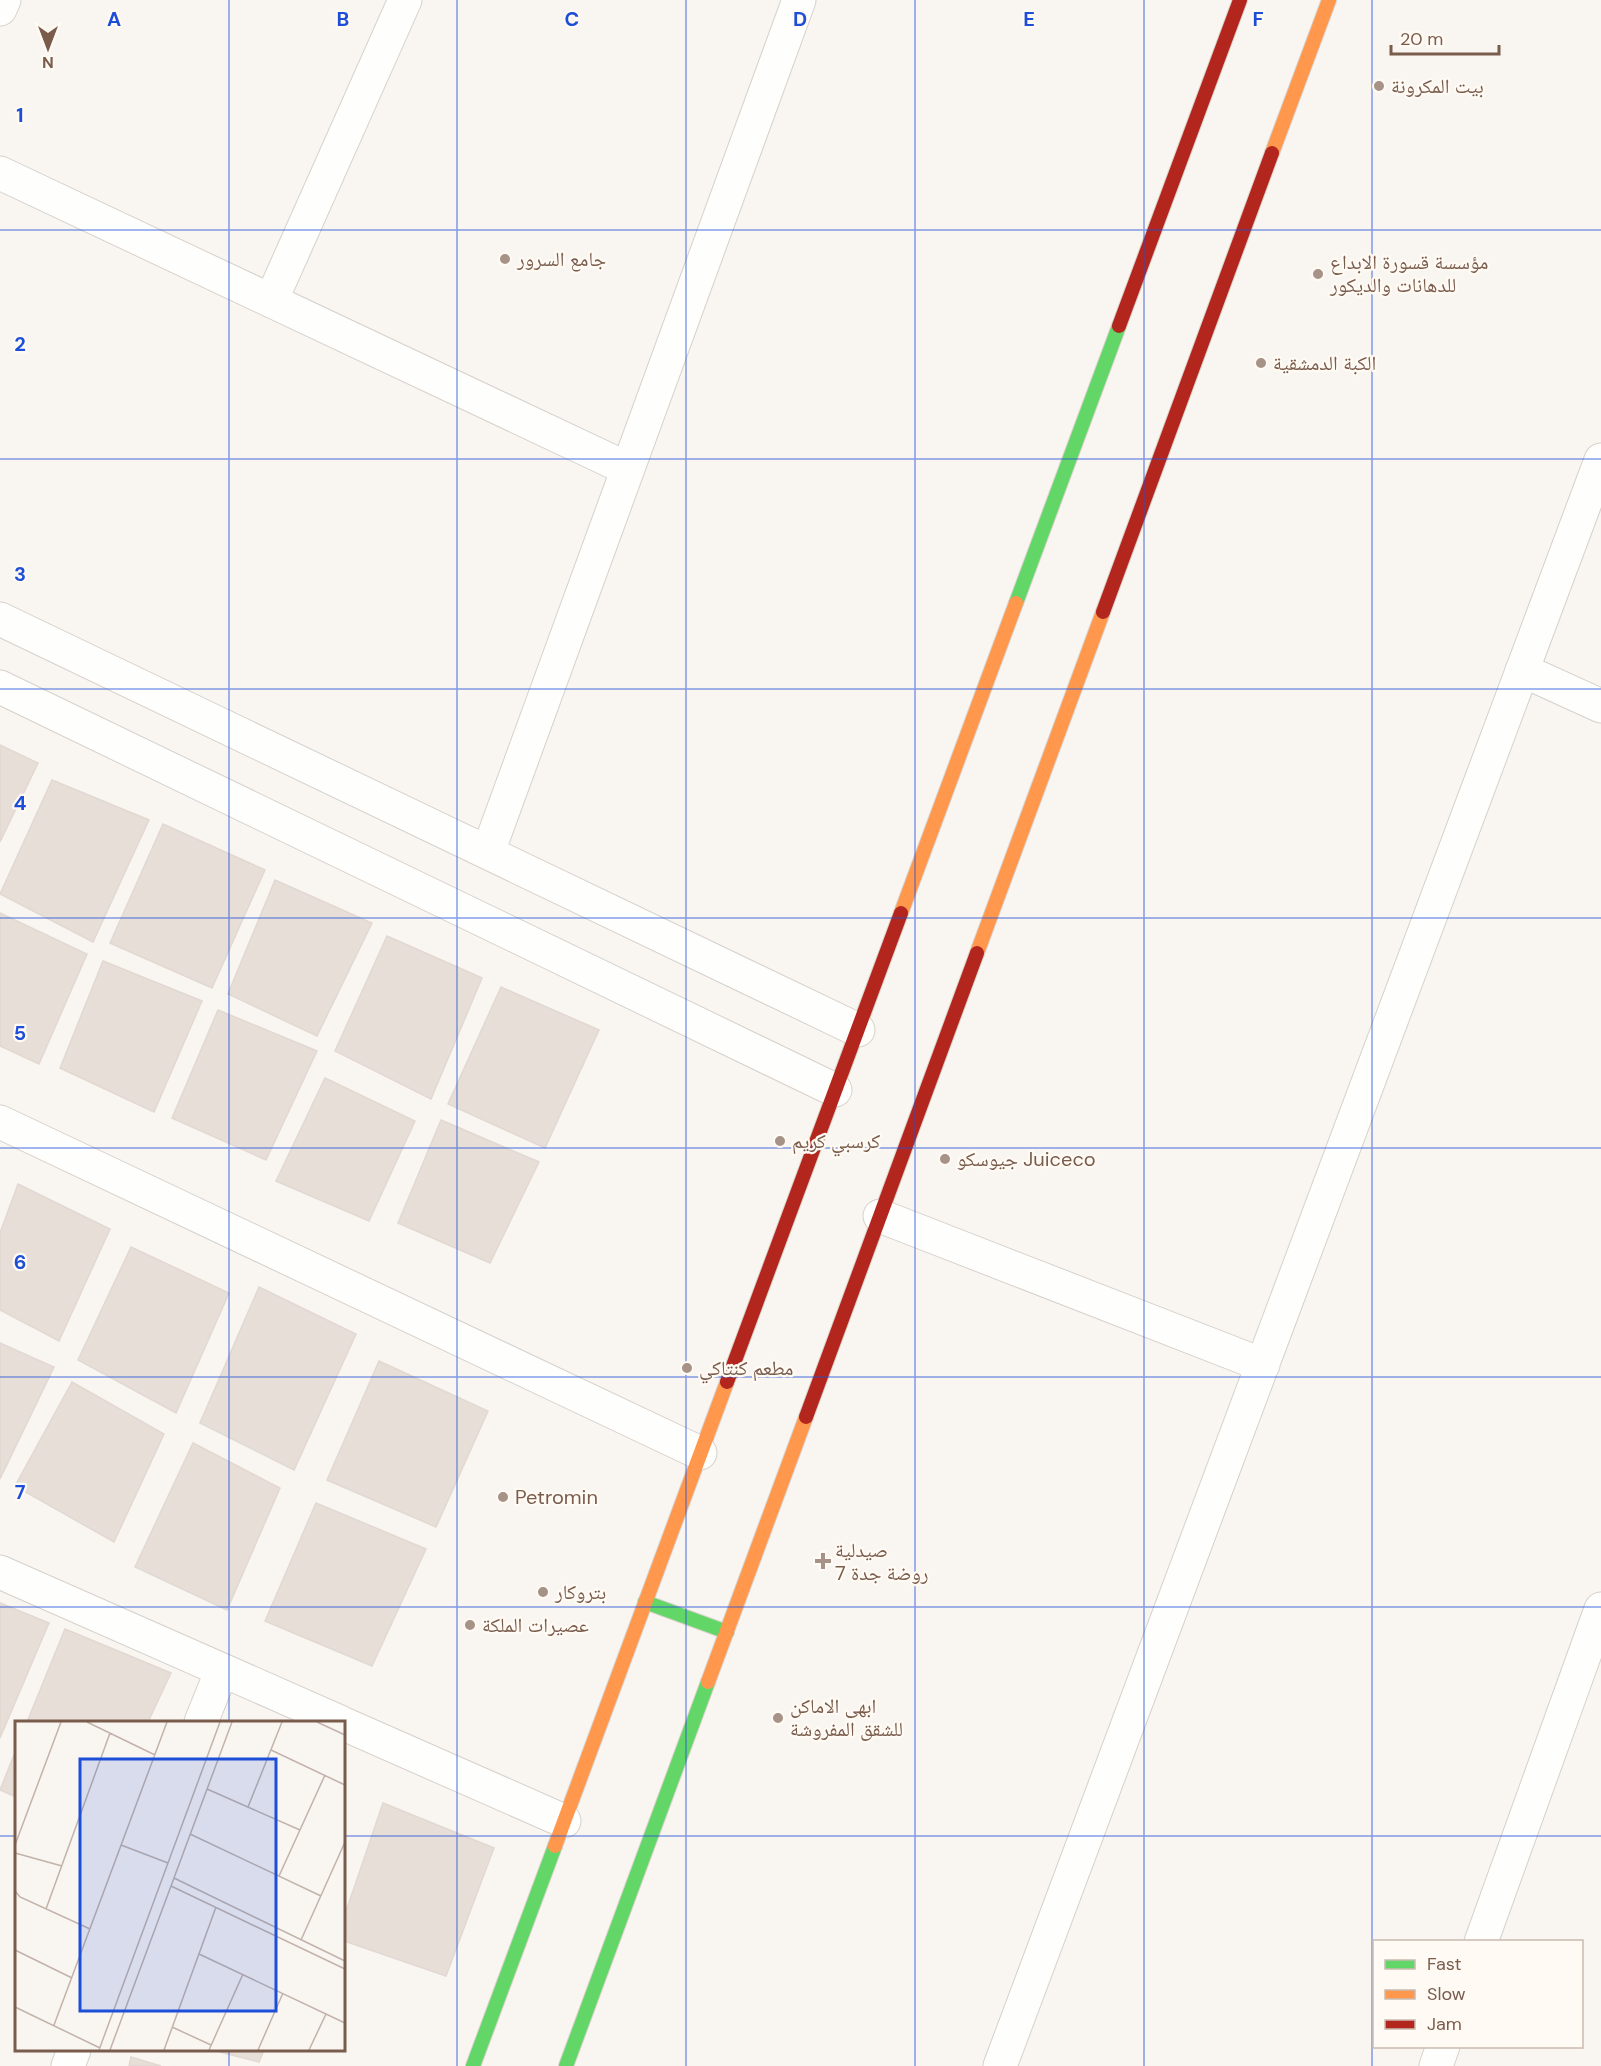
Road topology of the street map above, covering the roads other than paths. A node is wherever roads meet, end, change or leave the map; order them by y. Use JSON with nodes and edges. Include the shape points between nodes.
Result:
{"nodes":[{"id":1,"x":4,"y":0,"type":"edge"},
{"id":2,"x":405,"y":0,"type":"edge"},
{"id":3,"x":799,"y":0,"type":"edge"},
{"id":4,"x":1240,"y":0,"type":"edge"},
{"id":5,"x":1329,"y":0,"type":"edge"},
{"id":6,"x":0,"y":9,"type":"edge"},
{"id":7,"x":0,"y":173,"type":"edge"},
{"id":8,"x":271,"y":300,"type":"junction"},
{"id":9,"x":1601,"y":460,"type":"edge"},
{"id":10,"x":628,"y":469,"type":"junction"},
{"id":11,"x":0,"y":619,"type":"edge"},
{"id":12,"x":1522,"y":670,"type":"junction"},
{"id":13,"x":0,"y":687,"type":"edge"},
{"id":14,"x":1601,"y":706,"type":"edge"},
{"id":15,"x":488,"y":852,"type":"junction"},
{"id":16,"x":858,"y":1030,"type":"junction"},
{"id":17,"x":835,"y":1090,"type":"junction"},
{"id":18,"x":0,"y":1122,"type":"edge"},
{"id":19,"x":880,"y":1216,"type":"junction"},
{"id":20,"x":1263,"y":1365,"type":"junction"},
{"id":21,"x":700,"y":1453,"type":"junction"},
{"id":22,"x":0,"y":1572,"type":"edge"},
{"id":23,"x":645,"y":1602,"type":"junction"},
{"id":24,"x":1601,"y":1609,"type":"edge"},
{"id":25,"x":727,"y":1632,"type":"junction"},
{"id":26,"x":222,"y":1670,"type":"junction"},
{"id":27,"x":201,"y":1721,"type":"edge"},
{"id":28,"x":337,"y":1721,"type":"edge"},
{"id":29,"x":345,"y":1724,"type":"edge"},
{"id":30,"x":564,"y":1821,"type":"junction"},
{"id":31,"x":1481,"y":1940,"type":"edge"},
{"id":32,"x":1442,"y":2048,"type":"edge"},
{"id":33,"x":73,"y":2051,"type":"edge"},
{"id":34,"x":68,"y":2066,"type":"edge"},
{"id":35,"x":473,"y":2066,"type":"edge"},
{"id":36,"x":566,"y":2066,"type":"edge"},
{"id":37,"x":1000,"y":2066,"type":"edge"},
{"id":38,"x":1436,"y":2066,"type":"edge"}],
"edges":[{"from":1,"to":6,"type":"street"},
{"from":2,"to":8,"type":"street"},
{"from":3,"to":10,"type":"street"},
{"from":4,"to":16,"type":"street"},
{"from":5,"to":19,"type":"street"},
{"from":7,"to":8,"type":"street"},
{"from":8,"to":10,"type":"street"},
{"from":9,"to":12,"type":"street"},
{"from":10,"to":15,"type":"street"},
{"from":11,"to":15,"type":"street"},
{"from":12,"to":14,"type":"street"},
{"from":12,"to":20,"type":"street"},
{"from":13,"to":17,"type":"street"},
{"from":15,"to":16,"type":"street"},
{"from":16,"to":17,"type":"street"},
{"from":17,"to":21,"type":"street"},
{"from":18,"to":21,"type":"street"},
{"from":19,"to":20,"type":"street"},
{"from":19,"to":25,"type":"street"},
{"from":20,"to":37,"type":"street"},
{"from":21,"to":23,"type":"street"},
{"from":22,"to":26,"type":"street"},
{"from":23,"to":25,"type":"street"},
{"from":23,"to":30,"type":"street"},
{"from":24,"to":31,"type":"street"},
{"from":25,"to":36,"type":"street"},
{"from":26,"to":27,"type":"street"},
{"from":26,"to":28,"type":"street"},
{"from":29,"to":30,"type":"street"},
{"from":30,"to":35,"type":"street"},
{"from":32,"to":38,"type":"street"},
{"from":33,"to":34,"type":"street"}]}
